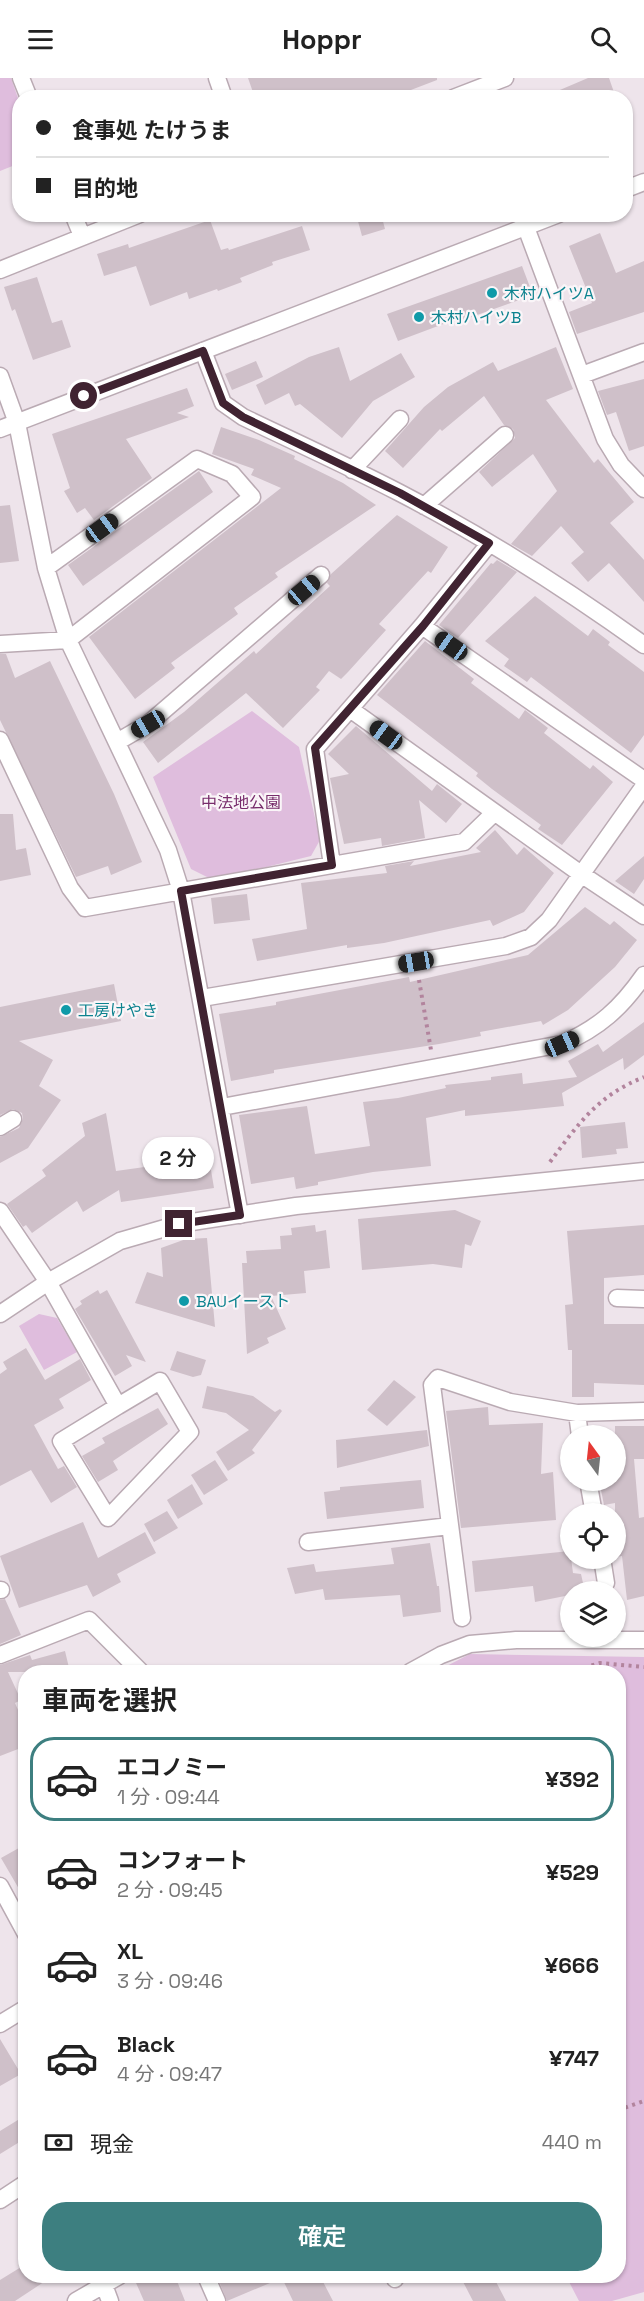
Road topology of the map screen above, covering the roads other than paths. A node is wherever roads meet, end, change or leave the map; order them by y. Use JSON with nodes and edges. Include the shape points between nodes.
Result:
{"nodes":[{"id":1,"x":505,"y":78,"type":"edge"},
{"id":2,"x":482,"y":90,"type":"edge"},
{"id":3,"x":76,"y":222,"type":"edge"},
{"id":4,"x":119,"y":222,"type":"edge"},
{"id":5,"x":521,"y":222,"type":"edge"},
{"id":6,"x":523,"y":222,"type":"edge"},
{"id":7,"x":82,"y":236,"type":"junction"},
{"id":8,"x":0,"y":270,"type":"edge"},
{"id":9,"x":203,"y":351,"type":"junction"},
{"id":10,"x":644,"y":352,"type":"edge"},
{"id":11,"x":582,"y":375,"type":"junction"},
{"id":12,"x":0,"y":376,"type":"edge"},
{"id":13,"x":400,"y":419,"type":"dead end"},
{"id":14,"x":17,"y":423,"type":"junction"},
{"id":15,"x":0,"y":429,"type":"edge"},
{"id":16,"x":505,"y":435,"type":"dead end"},
{"id":17,"x":352,"y":470,"type":"junction"},
{"id":18,"x":644,"y":489,"type":"edge"},
{"id":19,"x":424,"y":506,"type":"junction"},
{"id":20,"x":489,"y":543,"type":"junction"},
{"id":21,"x":46,"y":568,"type":"junction"},
{"id":22,"x":321,"y":575,"type":"dead end"},
{"id":23,"x":423,"y":626,"type":"junction"},
{"id":24,"x":68,"y":640,"type":"junction"},
{"id":25,"x":0,"y":644,"type":"edge"},
{"id":26,"x":644,"y":645,"type":"edge"},
{"id":27,"x":350,"y":709,"type":"junction"},
{"id":28,"x":117,"y":742,"type":"junction"},
{"id":29,"x":1,"y":746,"type":"edge"},
{"id":30,"x":644,"y":780,"type":"edge"},
{"id":31,"x":644,"y":786,"type":"edge"},
{"id":32,"x":494,"y":813,"type":"junction"},
{"id":33,"x":332,"y":865,"type":"junction"},
{"id":34,"x":581,"y":874,"type":"junction"},
{"id":35,"x":181,"y":891,"type":"junction"},
{"id":36,"x":644,"y":916,"type":"edge"},
{"id":37,"x":644,"y":975,"type":"edge"},
{"id":38,"x":202,"y":998,"type":"junction"},
{"id":39,"x":222,"y":1107,"type":"junction"},
{"id":40,"x":644,"y":1172,"type":"edge"},
{"id":41,"x":0,"y":1210,"type":"edge"},
{"id":42,"x":240,"y":1215,"type":"junction"},
{"id":43,"x":48,"y":1282,"type":"junction"},
{"id":44,"x":617,"y":1298,"type":"dead end"},
{"id":45,"x":644,"y":1299,"type":"edge"},
{"id":46,"x":0,"y":1314,"type":"edge"},
{"id":47,"x":118,"y":1406,"type":"junction"},
{"id":48,"x":644,"y":1411,"type":"edge"},
{"id":49,"x":576,"y":1413,"type":"junction"},
{"id":50,"x":578,"y":1425,"type":"edge"},
{"id":51,"x":450,"y":1526,"type":"junction"},
{"id":52,"x":308,"y":1542,"type":"dead end"},
{"id":53,"x":462,"y":1618,"type":"dead end"},
{"id":54,"x":644,"y":1640,"type":"edge"},
{"id":55,"x":0,"y":1656,"type":"edge"},
{"id":56,"x":134,"y":1665,"type":"edge"},
{"id":57,"x":423,"y":1665,"type":"edge"},
{"id":58,"x":0,"y":1886,"type":"edge"},
{"id":59,"x":18,"y":1919,"type":"edge"},
{"id":60,"x":18,"y":2013,"type":"edge"},
{"id":61,"x":0,"y":2024,"type":"edge"},
{"id":62,"x":18,"y":2188,"type":"edge"},
{"id":63,"x":0,"y":2200,"type":"edge"},
{"id":64,"x":107,"y":2283,"type":"edge"},
{"id":65,"x":209,"y":2283,"type":"edge"},
{"id":66,"x":104,"y":2285,"type":"junction"},
{"id":67,"x":76,"y":2301,"type":"edge"},
{"id":68,"x":110,"y":2301,"type":"edge"},
{"id":69,"x":217,"y":2301,"type":"edge"}],
"edges":[{"from":1,"to":2,"type":"street"},
{"from":3,"to":7,"type":"street"},
{"from":4,"to":7,"type":"street"},
{"from":5,"to":9,"type":"street"},
{"from":6,"to":11,"type":"street"},
{"from":7,"to":8,"type":"street"},
{"from":9,"to":14,"type":"street"},
{"from":9,"to":17,"type":"street","via":[[223,403],[243,417]]},
{"from":10,"to":11,"type":"street"},
{"from":11,"to":18,"type":"street","via":[[605,439],[621,465]]},
{"from":12,"to":14,"type":"street"},
{"from":13,"to":17,"type":"street"},
{"from":14,"to":15,"type":"street"},
{"from":14,"to":21,"type":"street"},
{"from":16,"to":19,"type":"street"},
{"from":17,"to":19,"type":"street"},
{"from":19,"to":20,"type":"street"},
{"from":20,"to":23,"type":"street"},
{"from":20,"to":26,"type":"street"},
{"from":21,"to":24,"type":"street"},
{"from":21,"to":24,"type":"street","via":[[197,459],[232,474],[252,497]]},
{"from":22,"to":28,"type":"street","via":[[148,724]]},
{"from":23,"to":27,"type":"street"},
{"from":23,"to":30,"type":"street"},
{"from":24,"to":25,"type":"street"},
{"from":24,"to":28,"type":"street"},
{"from":27,"to":32,"type":"street"},
{"from":27,"to":33,"type":"street","via":[[315,748]]},
{"from":28,"to":35,"type":"street","via":[[168,850]]},
{"from":29,"to":35,"type":"street","via":[[70,888],[85,908]]},
{"from":31,"to":34,"type":"street"},
{"from":32,"to":33,"type":"street","via":[[464,842]]},
{"from":32,"to":34,"type":"street"},
{"from":33,"to":35,"type":"street"},
{"from":34,"to":36,"type":"street"},
{"from":34,"to":38,"type":"street","via":[[549,920],[531,937],[506,946]]},
{"from":35,"to":38,"type":"street"},
{"from":37,"to":39,"type":"street","via":[[612,1016],[571,1040]]},
{"from":38,"to":39,"type":"street"},
{"from":39,"to":42,"type":"street"},
{"from":40,"to":42,"type":"street","via":[[296,1206]]},
{"from":41,"to":43,"type":"street"},
{"from":42,"to":43,"type":"street","via":[[147,1232],[120,1241]]},
{"from":43,"to":46,"type":"street"},
{"from":43,"to":47,"type":"street"},
{"from":44,"to":45,"type":"street"},
{"from":47,"to":47,"type":"street","via":[[160,1381],[190,1432],[108,1518],[62,1441]]},
{"from":48,"to":49,"type":"street"},
{"from":49,"to":50,"type":"street"},
{"from":49,"to":51,"type":"street","via":[[510,1402],[438,1378],[432,1385]]},
{"from":51,"to":52,"type":"street"},
{"from":51,"to":53,"type":"street"},
{"from":54,"to":57,"type":"street","via":[[470,1644]]},
{"from":55,"to":56,"type":"street","via":[[89,1620]]},
{"from":58,"to":59,"type":"street"},
{"from":60,"to":61,"type":"street"},
{"from":62,"to":63,"type":"street"},
{"from":64,"to":66,"type":"street"},
{"from":65,"to":69,"type":"street"},
{"from":66,"to":67,"type":"street"},
{"from":66,"to":68,"type":"street"}]}
